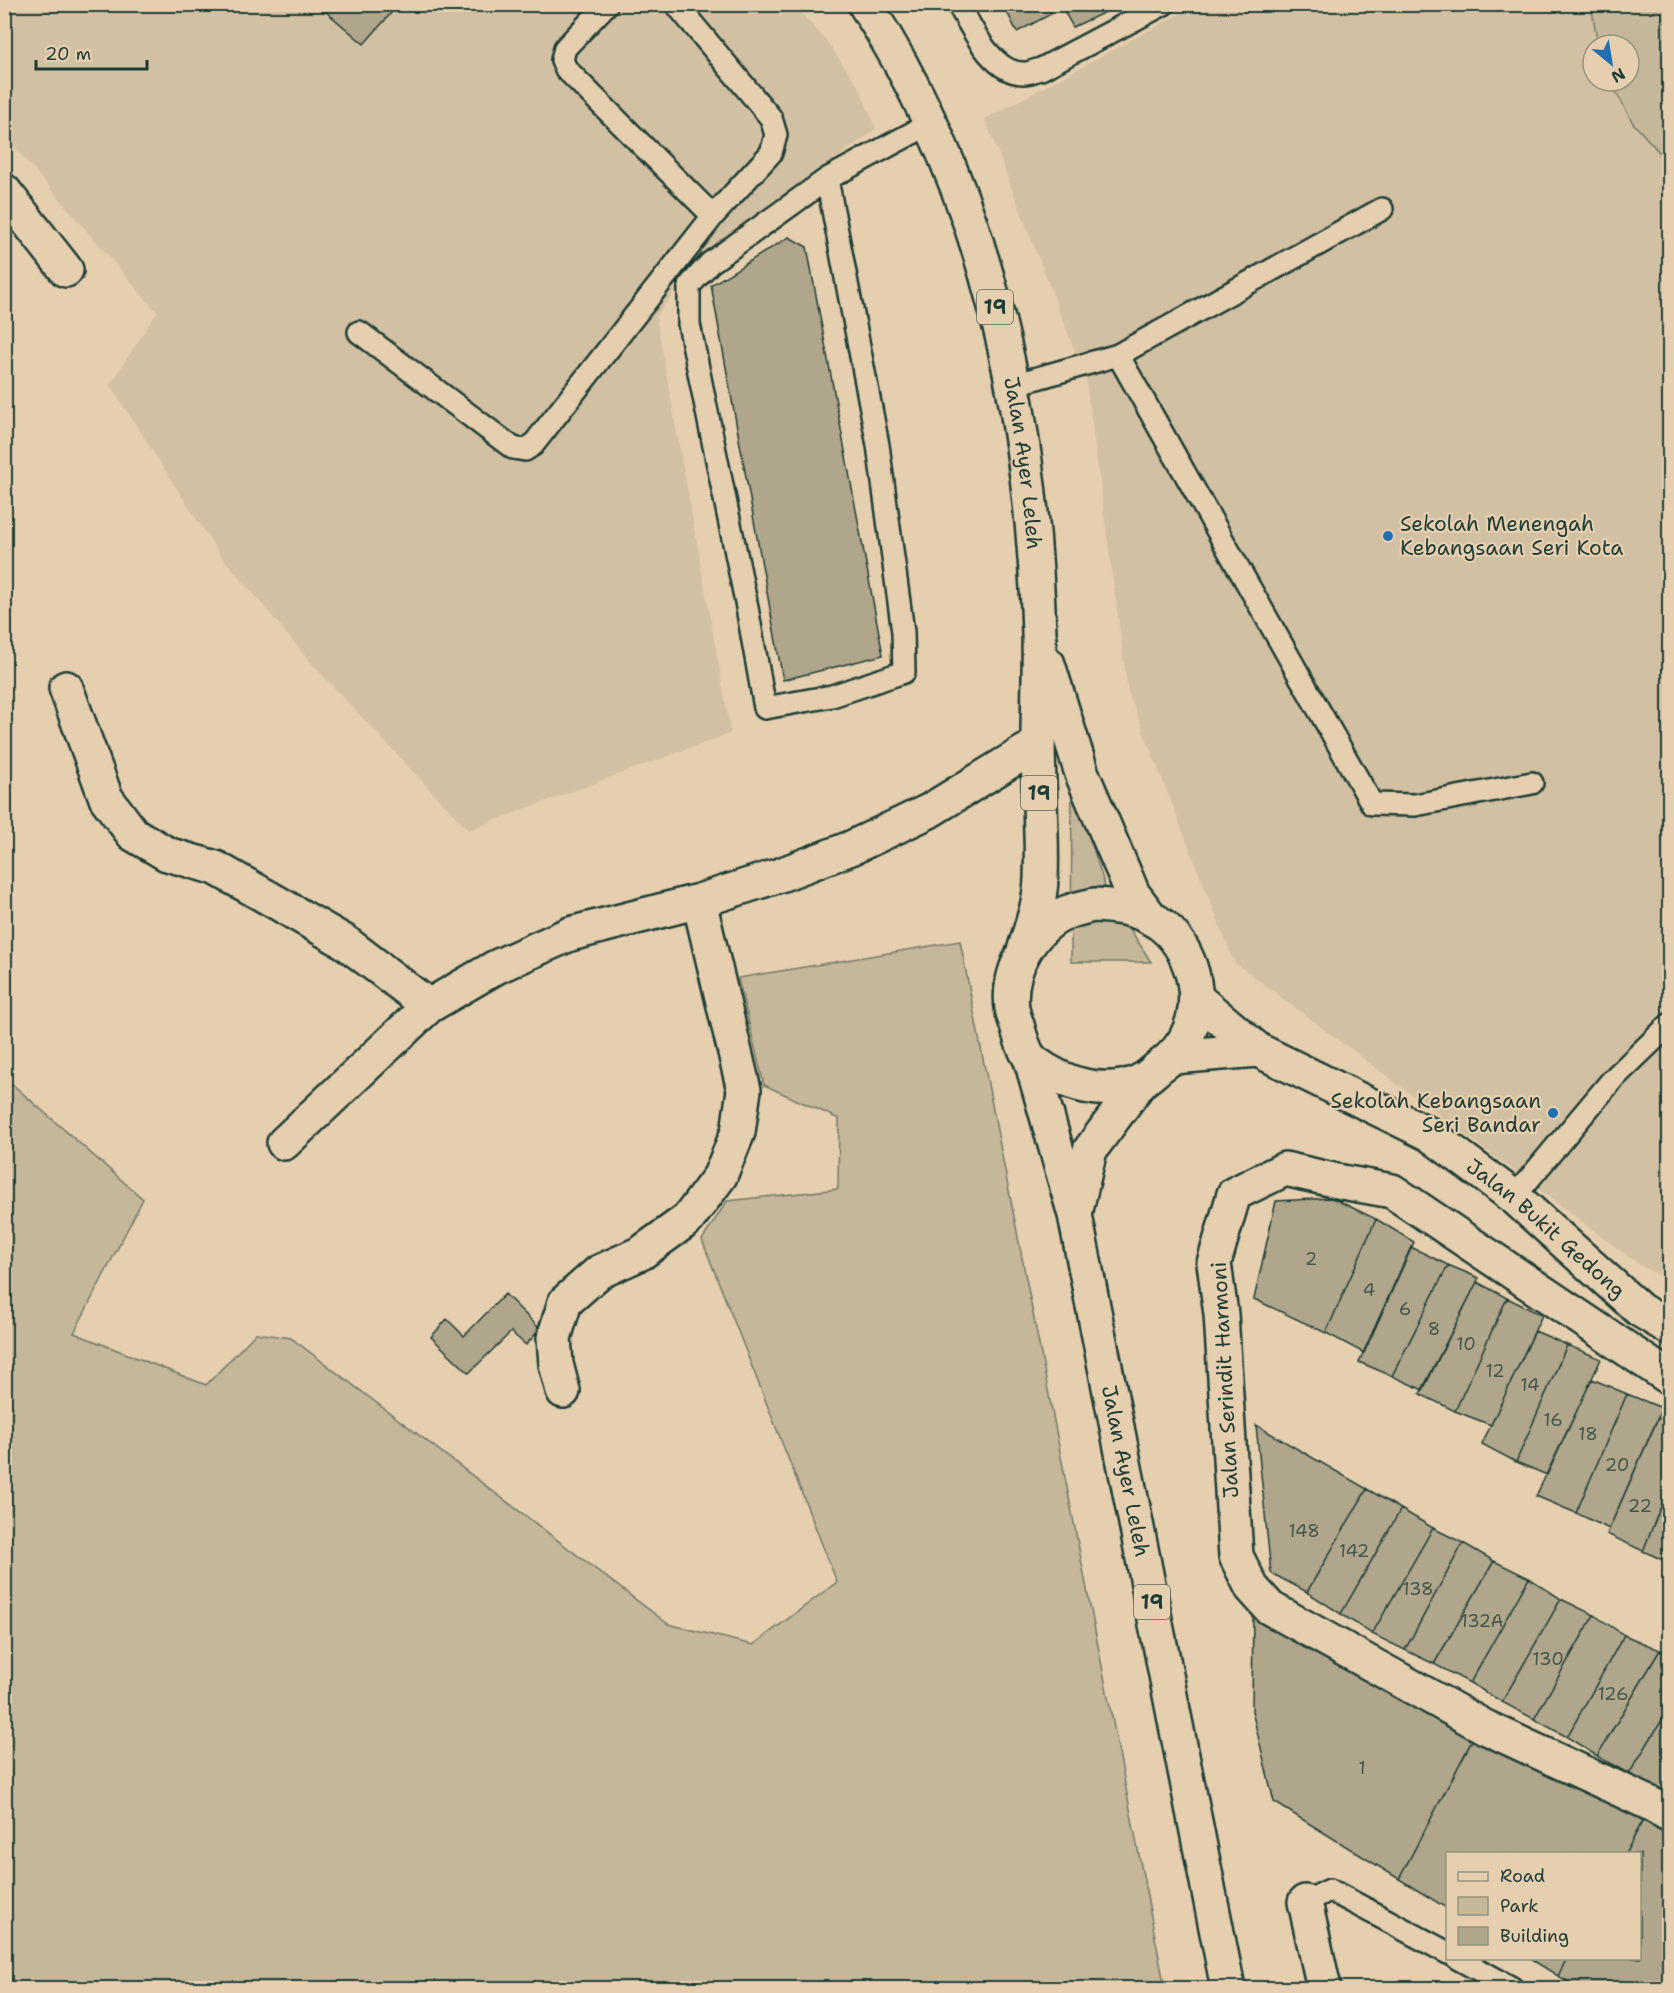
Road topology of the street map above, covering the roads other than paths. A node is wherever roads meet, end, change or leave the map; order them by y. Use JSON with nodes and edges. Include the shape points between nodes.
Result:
{"nodes":[{"id":1,"x":607,"y":4,"type":"edge"},
{"id":2,"x":676,"y":4,"type":"edge"},
{"id":3,"x":865,"y":4,"type":"edge"},
{"id":4,"x":958,"y":4,"type":"edge"},
{"id":5,"x":1164,"y":4,"type":"edge"},
{"id":6,"x":931,"y":123,"type":"junction"},
{"id":7,"x":827,"y":179,"type":"junction"},
{"id":8,"x":4,"y":191,"type":"edge"},
{"id":9,"x":1382,"y":209,"type":"dead end"},
{"id":10,"x":713,"y":216,"type":"junction"},
{"id":11,"x":66,"y":270,"type":"dead end"},
{"id":12,"x":359,"y":332,"type":"dead end"},
{"id":13,"x":1118,"y":355,"type":"junction"},
{"id":14,"x":1013,"y":386,"type":"junction"},
{"id":15,"x":1039,"y":633,"type":"junction"},
{"id":16,"x":66,"y":688,"type":"dead end"},
{"id":17,"x":1038,"y":744,"type":"junction"},
{"id":18,"x":1532,"y":783,"type":"dead end"},
{"id":19,"x":699,"y":901,"type":"junction"},
{"id":20,"x":1152,"y":919,"type":"junction"},
{"id":21,"x":1024,"y":951,"type":"junction"},
{"id":22,"x":1196,"y":999,"type":"junction"},
{"id":23,"x":429,"y":1006,"type":"junction"},
{"id":24,"x":1670,"y":1023,"type":"edge"},
{"id":25,"x":1258,"y":1050,"type":"junction"},
{"id":26,"x":1173,"y":1057,"type":"junction"},
{"id":27,"x":1031,"y":1060,"type":"junction"},
{"id":28,"x":1142,"y":1080,"type":"junction"},
{"id":29,"x":284,"y":1143,"type":"dead end"},
{"id":30,"x":1514,"y":1197,"type":"junction"},
{"id":31,"x":1075,"y":1215,"type":"junction"},
{"id":32,"x":1670,"y":1328,"type":"edge"},
{"id":33,"x":1670,"y":1378,"type":"edge"},
{"id":34,"x":563,"y":1391,"type":"dead end"},
{"id":35,"x":1670,"y":1815,"type":"edge"},
{"id":36,"x":1305,"y":1902,"type":"joint"},
{"id":37,"x":1446,"y":1952,"type":"edge"},
{"id":38,"x":1459,"y":1960,"type":"edge"},
{"id":39,"x":1228,"y":1989,"type":"edge"},
{"id":40,"x":1324,"y":1989,"type":"edge"},
{"id":41,"x":1512,"y":1989,"type":"edge"}],
"edges":[{"from":1,"to":10,"type":"lane","via":[[565,48],[562,60],[566,69]]},
{"from":2,"to":10,"type":"lane","via":[[771,118],[776,135],[771,153]]},
{"from":3,"to":6,"type":"street","name":"Jalan Ayer Leleh","number":"19","via":[[892,46]]},
{"from":4,"to":5,"type":"lane","via":[[993,59],[1007,70],[1024,74],[1041,69]]},
{"from":6,"to":7,"type":"lane"},
{"from":6,"to":14,"type":"street","name":"Jalan Ayer Leleh","number":"19","via":[[980,249]]},
{"from":7,"to":7,"type":"lane","via":[[878,445],[903,632],[904,672],[832,696],[765,708],[690,324],[689,286],[710,263]]},
{"from":8,"to":11,"type":"street"},
{"from":9,"to":13,"type":"lane"},
{"from":10,"to":12,"type":"lane","via":[[533,445],[525,450],[513,448]]},
{"from":13,"to":14,"type":"lane"},
{"from":13,"to":18,"type":"lane","via":[[1372,804],[1415,805]]},
{"from":14,"to":15,"type":"street","name":"Jalan Ayer Leleh","number":"19","via":[[1031,519]]},
{"from":15,"to":17,"type":"street","name":"Jalan Ayer Leleh","number":"19"},
{"from":15,"to":20,"type":"street","via":[[1082,774],[1133,894]]},
{"from":16,"to":23,"type":"street","via":[[106,798],[133,834],[167,854],[216,868],[345,942]]},
{"from":17,"to":19,"type":"street","via":[[929,811],[851,848]]},
{"from":17,"to":21,"type":"street","name":"Jalan Ayer Leleh","number":"19","via":[[1041,880]]},
{"from":19,"to":23,"type":"street","via":[[570,934],[496,967]]},
{"from":19,"to":34,"type":"street","via":[[744,1090],[738,1132],[720,1176],[688,1219],[641,1253],[599,1272],[565,1302],[554,1338]]},
{"from":20,"to":21,"type":"street","via":[[1123,907],[1094,905],[1058,918],[1042,929]]},
{"from":20,"to":22,"type":"street","via":[[1176,939],[1191,967]]},
{"from":21,"to":27,"type":"street","via":[[1013,978],[1012,1007]]},
{"from":22,"to":25,"type":"street","name":"Jalan Bukit Gedong"},
{"from":22,"to":26,"type":"street","via":[[1190,1029]]},
{"from":23,"to":29,"type":"street"},
{"from":24,"to":30,"type":"lane","via":[[1612,1080]]},
{"from":25,"to":26,"type":"street"},
{"from":25,"to":30,"type":"street","name":"Jalan Bukit Gedong","via":[[1429,1134]]},
{"from":26,"to":28,"type":"street"},
{"from":27,"to":28,"type":"street","via":[[1057,1077],[1088,1088],[1119,1087]]},
{"from":27,"to":31,"type":"street","name":"Jalan Ayer Leleh","number":"19"},
{"from":28,"to":31,"type":"street","via":[[1090,1150]]},
{"from":30,"to":32,"type":"street","name":"Jalan Bukit Gedong","via":[[1640,1310]]},
{"from":31,"to":39,"type":"street","name":"Jalan Ayer Leleh","number":"19"},
{"from":33,"to":35,"type":"street","name":"Jalan Serindit Harmoni","via":[[1392,1191],[1285,1169],[1233,1194],[1214,1263],[1221,1314],[1236,1556],[1252,1588],[1270,1608],[1471,1720]]},
{"from":36,"to":37,"type":"lane","via":[[1330,1890]]},
{"from":36,"to":40,"type":"street"},
{"from":38,"to":41,"type":"lane"}]}
